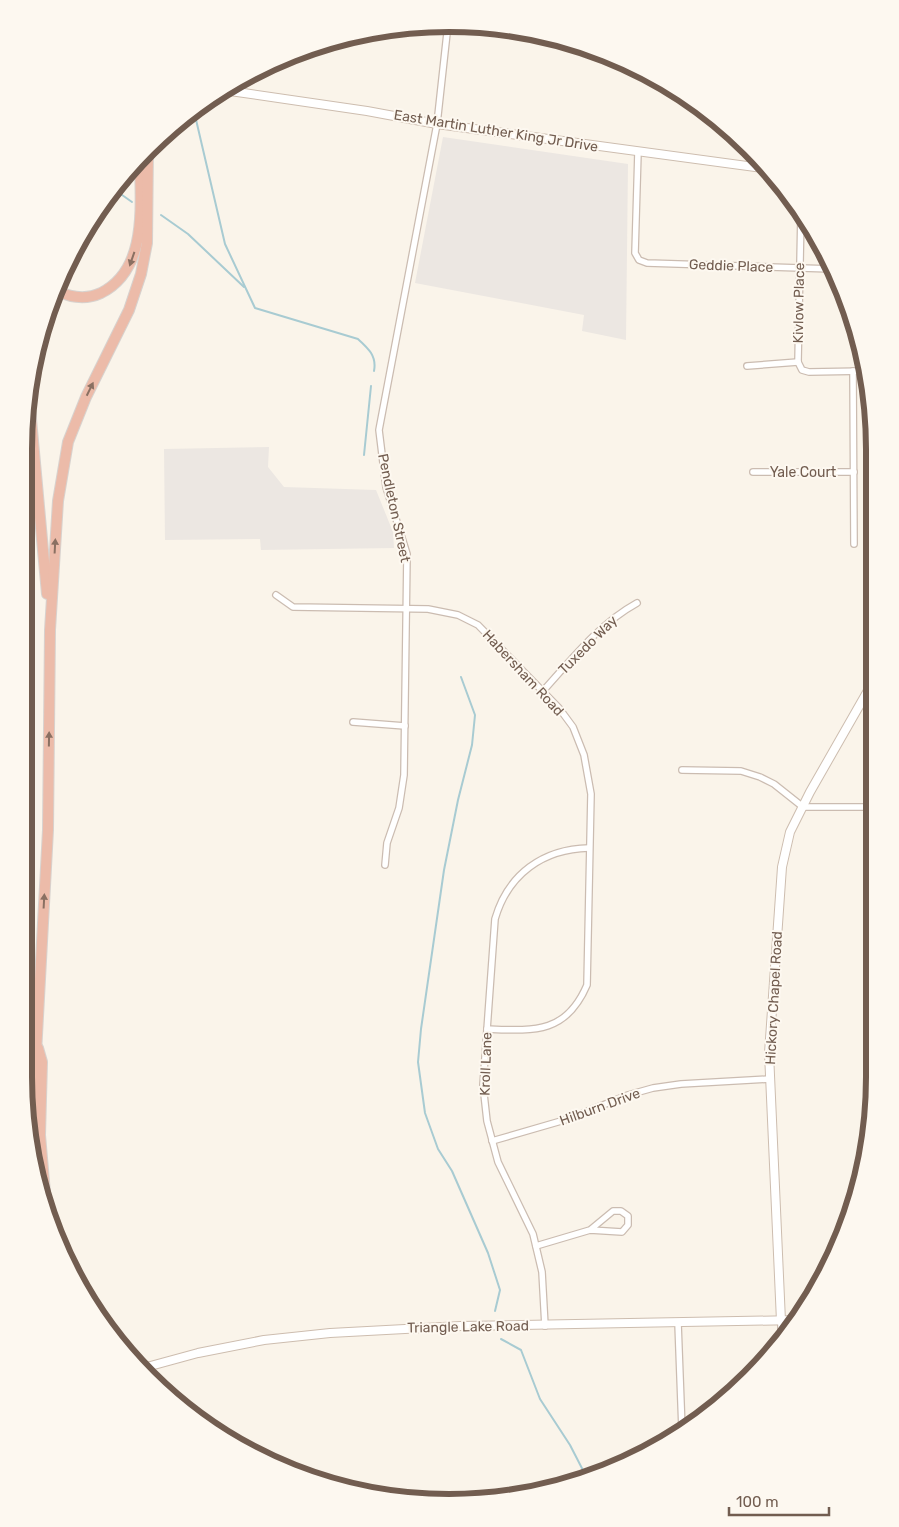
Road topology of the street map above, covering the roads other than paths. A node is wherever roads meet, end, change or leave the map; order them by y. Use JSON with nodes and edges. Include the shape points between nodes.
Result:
{"nodes":[{"id":1,"x":447,"y":32,"type":"edge"},
{"id":2,"x":235,"y":92,"type":"edge"},
{"id":3,"x":437,"y":124,"type":"junction"},
{"id":4,"x":638,"y":152,"type":"junction"},
{"id":5,"x":148,"y":163,"type":"edge"},
{"id":6,"x":756,"y":167,"type":"edge"},
{"id":7,"x":140,"y":171,"type":"edge"},
{"id":8,"x":801,"y":225,"type":"edge"},
{"id":9,"x":800,"y":269,"type":"junction"},
{"id":10,"x":825,"y":269,"type":"edge"},
{"id":11,"x":63,"y":294,"type":"edge"},
{"id":12,"x":798,"y":362,"type":"junction"},
{"id":13,"x":747,"y":366,"type":"dead end"},
{"id":14,"x":854,"y":371,"type":"junction"},
{"id":15,"x":859,"y":371,"type":"edge"},
{"id":16,"x":33,"y":429,"type":"edge"},
{"id":17,"x":753,"y":472,"type":"dead end"},
{"id":18,"x":854,"y":472,"type":"junction"},
{"id":19,"x":854,"y":544,"type":"dead end"},
{"id":20,"x":276,"y":595,"type":"dead end"},
{"id":21,"x":637,"y":603,"type":"dead end"},
{"id":22,"x":407,"y":609,"type":"junction"},
{"id":23,"x":50,"y":630,"type":"junction"},
{"id":24,"x":543,"y":691,"type":"junction"},
{"id":25,"x":866,"y":695,"type":"edge"},
{"id":26,"x":862,"y":702,"type":"junction"},
{"id":27,"x":866,"y":702,"type":"edge"},
{"id":28,"x":353,"y":722,"type":"dead end"},
{"id":29,"x":405,"y":726,"type":"junction"},
{"id":30,"x":682,"y":770,"type":"dead end"},
{"id":31,"x":803,"y":807,"type":"junction"},
{"id":32,"x":866,"y":807,"type":"edge"},
{"id":33,"x":590,"y":848,"type":"junction"},
{"id":34,"x":385,"y":865,"type":"dead end"},
{"id":35,"x":487,"y":1029,"type":"junction"},
{"id":36,"x":36,"y":1037,"type":"junction"},
{"id":37,"x":770,"y":1079,"type":"junction"},
{"id":38,"x":33,"y":1105,"type":"edge"},
{"id":39,"x":492,"y":1141,"type":"junction"},
{"id":40,"x":43,"y":1166,"type":"edge"},
{"id":41,"x":590,"y":1230,"type":"junction"},
{"id":42,"x":536,"y":1246,"type":"junction"},
{"id":43,"x":781,"y":1321,"type":"junction"},
{"id":44,"x":788,"y":1321,"type":"edge"},
{"id":45,"x":678,"y":1322,"type":"junction"},
{"id":46,"x":545,"y":1326,"type":"junction"},
{"id":47,"x":781,"y":1330,"type":"edge"},
{"id":48,"x":150,"y":1366,"type":"edge"},
{"id":49,"x":682,"y":1423,"type":"edge"}],
"edges":[{"from":1,"to":3,"type":"street","name":"Pendleton Street"},
{"from":2,"to":3,"type":"street","name":"East Martin Luther King Jr Drive"},
{"from":3,"to":4,"type":"street","name":"East Martin Luther King Jr Drive"},
{"from":3,"to":22,"type":"street","name":"Pendleton Street","via":[[380,430],[386,486],[407,554]]},
{"from":4,"to":6,"type":"street","name":"East Martin Luther King Jr Drive"},
{"from":4,"to":9,"type":"street","name":"Geddie Place","via":[[635,253],[639,260]]},
{"from":23,"to":5,"type":"highway","one_way":true,"via":[[58,502],[68,442],[86,397],[129,310],[141,274],[147,243]]},
{"from":7,"to":11,"type":"highway","one_way":true,"via":[[138,235],[128,268],[109,289],[91,298]]},
{"from":8,"to":9,"type":"street","name":"Kivlow Place"},
{"from":9,"to":10,"type":"street","name":"Geddie Place"},
{"from":9,"to":12,"type":"street","name":"Kivlow Place"},
{"from":12,"to":13,"type":"street"},
{"from":12,"to":14,"type":"street","via":[[802,370],[808,372]]},
{"from":14,"to":15,"type":"street"},
{"from":14,"to":18,"type":"street"},
{"from":16,"to":23,"type":"highway"},
{"from":17,"to":18,"type":"street","name":"Yale Court"},
{"from":18,"to":19,"type":"street"},
{"from":20,"to":22,"type":"street","name":"Habersham Road","via":[[293,607]]},
{"from":21,"to":24,"type":"street","name":"Tuxedo Way","via":[[611,618],[597,631]]},
{"from":22,"to":24,"type":"street","name":"Habersham Road","via":[[458,614],[478,625]]},
{"from":22,"to":29,"type":"street","name":"Pendleton Street"},
{"from":36,"to":23,"type":"highway","one_way":true,"via":[[48,830]]},
{"from":24,"to":33,"type":"street","name":"Habersham Road","via":[[572,727],[584,755],[590,794]]},
{"from":25,"to":26,"type":"street","name":"Hickory Chapel Road"},
{"from":26,"to":27,"type":"street"},
{"from":26,"to":31,"type":"street","name":"Hickory Chapel Road"},
{"from":28,"to":29,"type":"street"},
{"from":29,"to":34,"type":"street","name":"Pendleton Street","via":[[403,783],[399,808],[387,843]]},
{"from":30,"to":31,"type":"street","via":[[741,771],[774,784]]},
{"from":31,"to":32,"type":"street"},
{"from":31,"to":37,"type":"street","name":"Hickory Chapel Road","via":[[790,832],[782,867]]},
{"from":33,"to":35,"type":"street","name":"Kroll Lane","via":[[562,851],[539,860],[520,874],[505,894],[495,919]]},
{"from":33,"to":35,"type":"street","name":"Habersham Road","via":[[587,985],[582,998],[567,1015],[546,1027]]},
{"from":35,"to":39,"type":"street","name":"Kroll Lane","via":[[483,1085]]},
{"from":36,"to":38,"type":"highway"},
{"from":36,"to":40,"type":"highway","via":[[42,1062],[40,1135]]},
{"from":37,"to":39,"type":"street","name":"Hilburn Drive","via":[[653,1088],[568,1119]]},
{"from":37,"to":43,"type":"street","name":"Hickory Chapel Road"},
{"from":39,"to":42,"type":"street","name":"Kroll Lane","via":[[498,1162]]},
{"from":41,"to":41,"type":"street","via":[[613,1211],[621,1211],[628,1216],[628,1225],[622,1232]]},
{"from":41,"to":42,"type":"street"},
{"from":42,"to":46,"type":"street","name":"Kroll Lane","via":[[542,1272]]},
{"from":43,"to":44,"type":"street","name":"Triangle Lake Road"},
{"from":43,"to":45,"type":"street","name":"Triangle Lake Road"},
{"from":43,"to":47,"type":"street","name":"Hickory Chapel Road"},
{"from":45,"to":46,"type":"street","name":"Triangle Lake Road"},
{"from":45,"to":49,"type":"street"},
{"from":46,"to":48,"type":"street","name":"Triangle Lake Road","via":[[461,1326],[330,1333],[264,1340]]}]}
